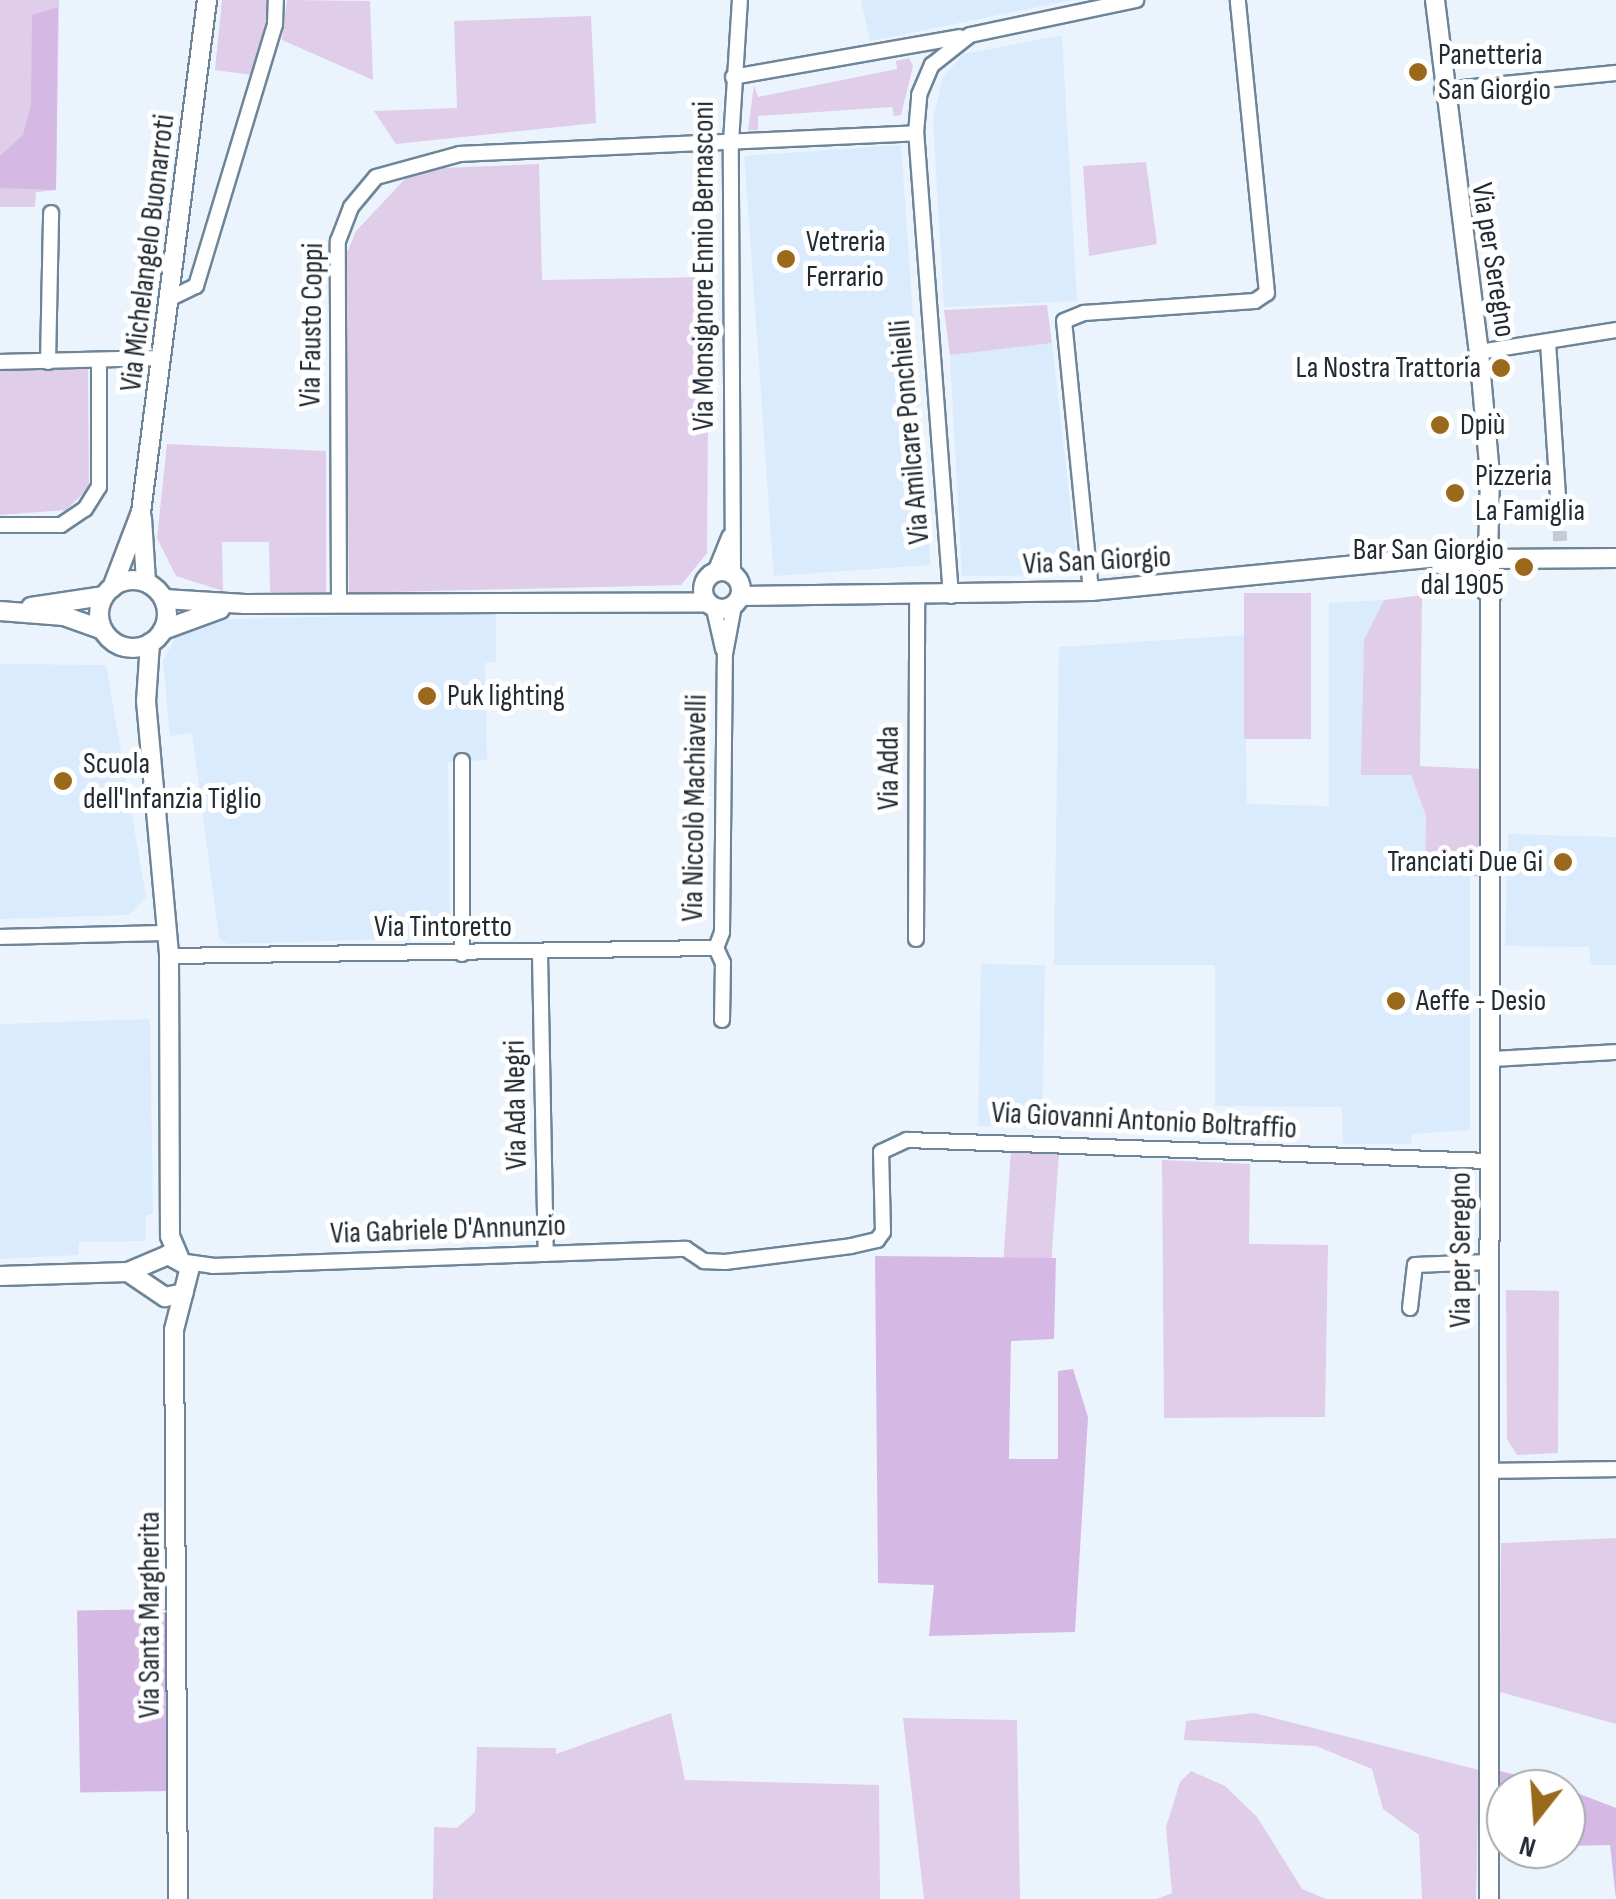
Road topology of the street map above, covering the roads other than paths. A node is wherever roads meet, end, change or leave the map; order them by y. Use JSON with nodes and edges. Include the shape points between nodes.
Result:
{"nodes":[{"id":1,"x":207,"y":0,"type":"edge"},
{"id":2,"x":276,"y":0,"type":"edge"},
{"id":3,"x":740,"y":0,"type":"edge"},
{"id":4,"x":1136,"y":0,"type":"edge"},
{"id":5,"x":1238,"y":0,"type":"edge"},
{"id":6,"x":1435,"y":0,"type":"edge"},
{"id":7,"x":970,"y":34,"type":"junction"},
{"id":8,"x":1616,"y":72,"type":"edge"},
{"id":9,"x":733,"y":77,"type":"junction"},
{"id":10,"x":1442,"y":90,"type":"junction"},
{"id":11,"x":916,"y":134,"type":"junction"},
{"id":12,"x":731,"y":142,"type":"junction"},
{"id":13,"x":51,"y":213,"type":"dead end"},
{"id":14,"x":171,"y":298,"type":"junction"},
{"id":15,"x":1616,"y":330,"type":"edge"},
{"id":16,"x":1548,"y":342,"type":"junction"},
{"id":17,"x":1479,"y":352,"type":"junction"},
{"id":18,"x":163,"y":358,"type":"junction"},
{"id":19,"x":0,"y":362,"type":"edge"},
{"id":20,"x":48,"y":362,"type":"junction"},
{"id":21,"x":100,"y":362,"type":"junction"},
{"id":22,"x":1559,"y":510,"type":"tunnel mouth"},
{"id":23,"x":141,"y":512,"type":"junction"},
{"id":24,"x":0,"y":524,"type":"edge"},
{"id":25,"x":1616,"y":558,"type":"edge"},
{"id":26,"x":1481,"y":563,"type":"junction"},
{"id":27,"x":146,"y":582,"type":"junction"},
{"id":28,"x":733,"y":586,"type":"junction"},
{"id":29,"x":1091,"y":591,"type":"junction"},
{"id":30,"x":108,"y":592,"type":"junction"},
{"id":31,"x":917,"y":596,"type":"junction"},
{"id":32,"x":951,"y":596,"type":"junction"},
{"id":33,"x":164,"y":599,"type":"junction"},
{"id":34,"x":708,"y":599,"type":"junction"},
{"id":35,"x":339,"y":603,"type":"junction"},
{"id":36,"x":246,"y":604,"type":"junction"},
{"id":37,"x":8,"y":611,"type":"edge"},
{"id":38,"x":109,"y":636,"type":"junction"},
{"id":39,"x":157,"y":637,"type":"junction"},
{"id":40,"x":725,"y":654,"type":"junction"},
{"id":41,"x":146,"y":701,"type":"junction"},
{"id":42,"x":462,"y":761,"type":"dead end"},
{"id":43,"x":168,"y":933,"type":"junction"},
{"id":44,"x":0,"y":936,"type":"edge"},
{"id":45,"x":916,"y":940,"type":"dead end"},
{"id":46,"x":716,"y":948,"type":"junction"},
{"id":47,"x":462,"y":954,"type":"junction"},
{"id":48,"x":540,"y":954,"type":"junction"},
{"id":49,"x":170,"y":956,"type":"junction"},
{"id":50,"x":722,"y":1020,"type":"dead end"},
{"id":51,"x":1616,"y":1052,"type":"edge"},
{"id":52,"x":1491,"y":1059,"type":"junction"},
{"id":53,"x":1489,"y":1161,"type":"junction"},
{"id":54,"x":883,"y":1232,"type":"joint"},
{"id":55,"x":546,"y":1254,"type":"junction"},
{"id":56,"x":175,"y":1262,"type":"junction"},
{"id":57,"x":1490,"y":1262,"type":"junction"},
{"id":58,"x":128,"y":1272,"type":"junction"},
{"id":59,"x":0,"y":1276,"type":"edge"},
{"id":60,"x":167,"y":1291,"type":"junction"},
{"id":61,"x":1410,"y":1308,"type":"dead end"},
{"id":62,"x":1616,"y":1468,"type":"edge"},
{"id":63,"x":1489,"y":1471,"type":"junction"},
{"id":64,"x":178,"y":1899,"type":"edge"},
{"id":65,"x":1489,"y":1899,"type":"edge"}],
"edges":[{"from":1,"to":14,"type":"street","name":"Via Michelangelo Buonarroti"},
{"from":2,"to":14,"type":"street","via":[[275,24],[196,286]]},
{"from":3,"to":9,"type":"street","name":"Via Monsignore Ennio Bernasconi"},
{"from":4,"to":7,"type":"street","name":"Via Amilcare Ponchielli"},
{"from":5,"to":29,"type":"street","via":[[1267,293],[1255,301],[1084,313],[1064,321]]},
{"from":6,"to":10,"type":"street","name":"Via per Seregno"},
{"from":7,"to":9,"type":"street"},
{"from":7,"to":11,"type":"street","name":"Via Amilcare Ponchielli","via":[[932,66],[919,95]]},
{"from":8,"to":10,"type":"street"},
{"from":9,"to":12,"type":"street","name":"Via Monsignore Ennio Bernasconi"},
{"from":10,"to":17,"type":"street","name":"Via per Seregno"},
{"from":11,"to":12,"type":"street","name":"Via Fausto Coppi"},
{"from":11,"to":32,"type":"street","name":"Via Amilcare Ponchielli"},
{"from":12,"to":28,"type":"street","name":"Via Monsignore Ennio Bernasconi"},
{"from":12,"to":35,"type":"street","name":"Via Fausto Coppi","via":[[460,154],[376,177],[351,207],[338,241]]},
{"from":13,"to":20,"type":"street"},
{"from":14,"to":18,"type":"street","name":"Via Michelangelo Buonarroti"},
{"from":15,"to":16,"type":"street"},
{"from":16,"to":17,"type":"street"},
{"from":16,"to":22,"type":"street"},
{"from":17,"to":26,"type":"street","name":"Via per Seregno","via":[[1489,529]]},
{"from":18,"to":21,"type":"street"},
{"from":18,"to":23,"type":"street","name":"Via Michelangelo Buonarroti"},
{"from":19,"to":20,"type":"street"},
{"from":20,"to":21,"type":"street"},
{"from":21,"to":24,"type":"street","via":[[100,487],[85,509],[60,525]]},
{"from":23,"to":27,"type":"street","name":"Via Michelangelo Buonarroti"},
{"from":23,"to":30,"type":"street","name":"Via Michelangelo Buonarroti"},
{"from":25,"to":26,"type":"street","name":"Via San Giorgio","via":[[1560,549]]},
{"from":26,"to":29,"type":"street","name":"Via San Giorgio"},
{"from":26,"to":52,"type":"street","name":"Via per Seregno","via":[[1493,601]]},
{"from":27,"to":30,"type":"street"},
{"from":27,"to":33,"type":"street"},
{"from":28,"to":31,"type":"street","name":"Via San Giorgio","via":[[773,598]]},
{"from":28,"to":34,"type":"street"},
{"from":28,"to":34,"type":"street","name":"Via San Giorgio"},
{"from":28,"to":40,"type":"street","name":"Via Niccolò Machiavelli"},
{"from":29,"to":32,"type":"street","name":"Via San Giorgio"},
{"from":30,"to":37,"type":"street"},
{"from":30,"to":38,"type":"street","name":"Via Michelangelo Buonarroti"},
{"from":31,"to":32,"type":"street","name":"Via San Giorgio"},
{"from":31,"to":45,"type":"street","name":"Via Adda"},
{"from":33,"to":36,"type":"street","name":"Via San Giorgio"},
{"from":33,"to":39,"type":"street"},
{"from":34,"to":35,"type":"street","name":"Via San Giorgio"},
{"from":34,"to":40,"type":"street","name":"Via Niccolò Machiavelli"},
{"from":35,"to":36,"type":"street","name":"Via San Giorgio"},
{"from":36,"to":39,"type":"street","name":"Via San Giorgio","via":[[198,612]]},
{"from":37,"to":38,"type":"street","via":[[94,622]]},
{"from":38,"to":39,"type":"street"},
{"from":38,"to":41,"type":"street","via":[[134,662]]},
{"from":39,"to":41,"type":"street"},
{"from":40,"to":46,"type":"street","name":"Via Niccolò Machiavelli","via":[[722,932]]},
{"from":41,"to":43,"type":"street"},
{"from":42,"to":47,"type":"street"},
{"from":43,"to":44,"type":"street"},
{"from":43,"to":49,"type":"street"},
{"from":46,"to":48,"type":"street","name":"Via Tintoretto"},
{"from":46,"to":50,"type":"street","name":"Via Niccolò Machiavelli","via":[[723,963]]},
{"from":47,"to":48,"type":"street","name":"Via Tintoretto"},
{"from":47,"to":49,"type":"street","name":"Via Tintoretto"},
{"from":48,"to":55,"type":"street","name":"Via Ada Negri"},
{"from":49,"to":56,"type":"street"},
{"from":51,"to":52,"type":"street"},
{"from":52,"to":53,"type":"street","name":"Via per Seregno"},
{"from":53,"to":54,"type":"street","name":"Via Giovanni Antonio Boltraffio","via":[[896,1140],[881,1152]]},
{"from":53,"to":57,"type":"street","name":"Via per Seregno"},
{"from":54,"to":55,"type":"street","name":"Via Gabriele D'Annunzio","via":[[863,1244],[725,1262],[704,1261],[686,1249]]},
{"from":55,"to":56,"type":"street","name":"Via Gabriele D'Annunzio"},
{"from":56,"to":58,"type":"street"},
{"from":56,"to":60,"type":"street"},
{"from":56,"to":60,"type":"street"},
{"from":57,"to":61,"type":"street","via":[[1414,1264]]},
{"from":57,"to":63,"type":"street","name":"Via per Seregno"},
{"from":58,"to":59,"type":"street"},
{"from":58,"to":60,"type":"street"},
{"from":60,"to":64,"type":"street","name":"Via Santa Margherita","via":[[174,1330]]},
{"from":62,"to":63,"type":"street"},
{"from":63,"to":65,"type":"street","name":"Via per Seregno"}]}
